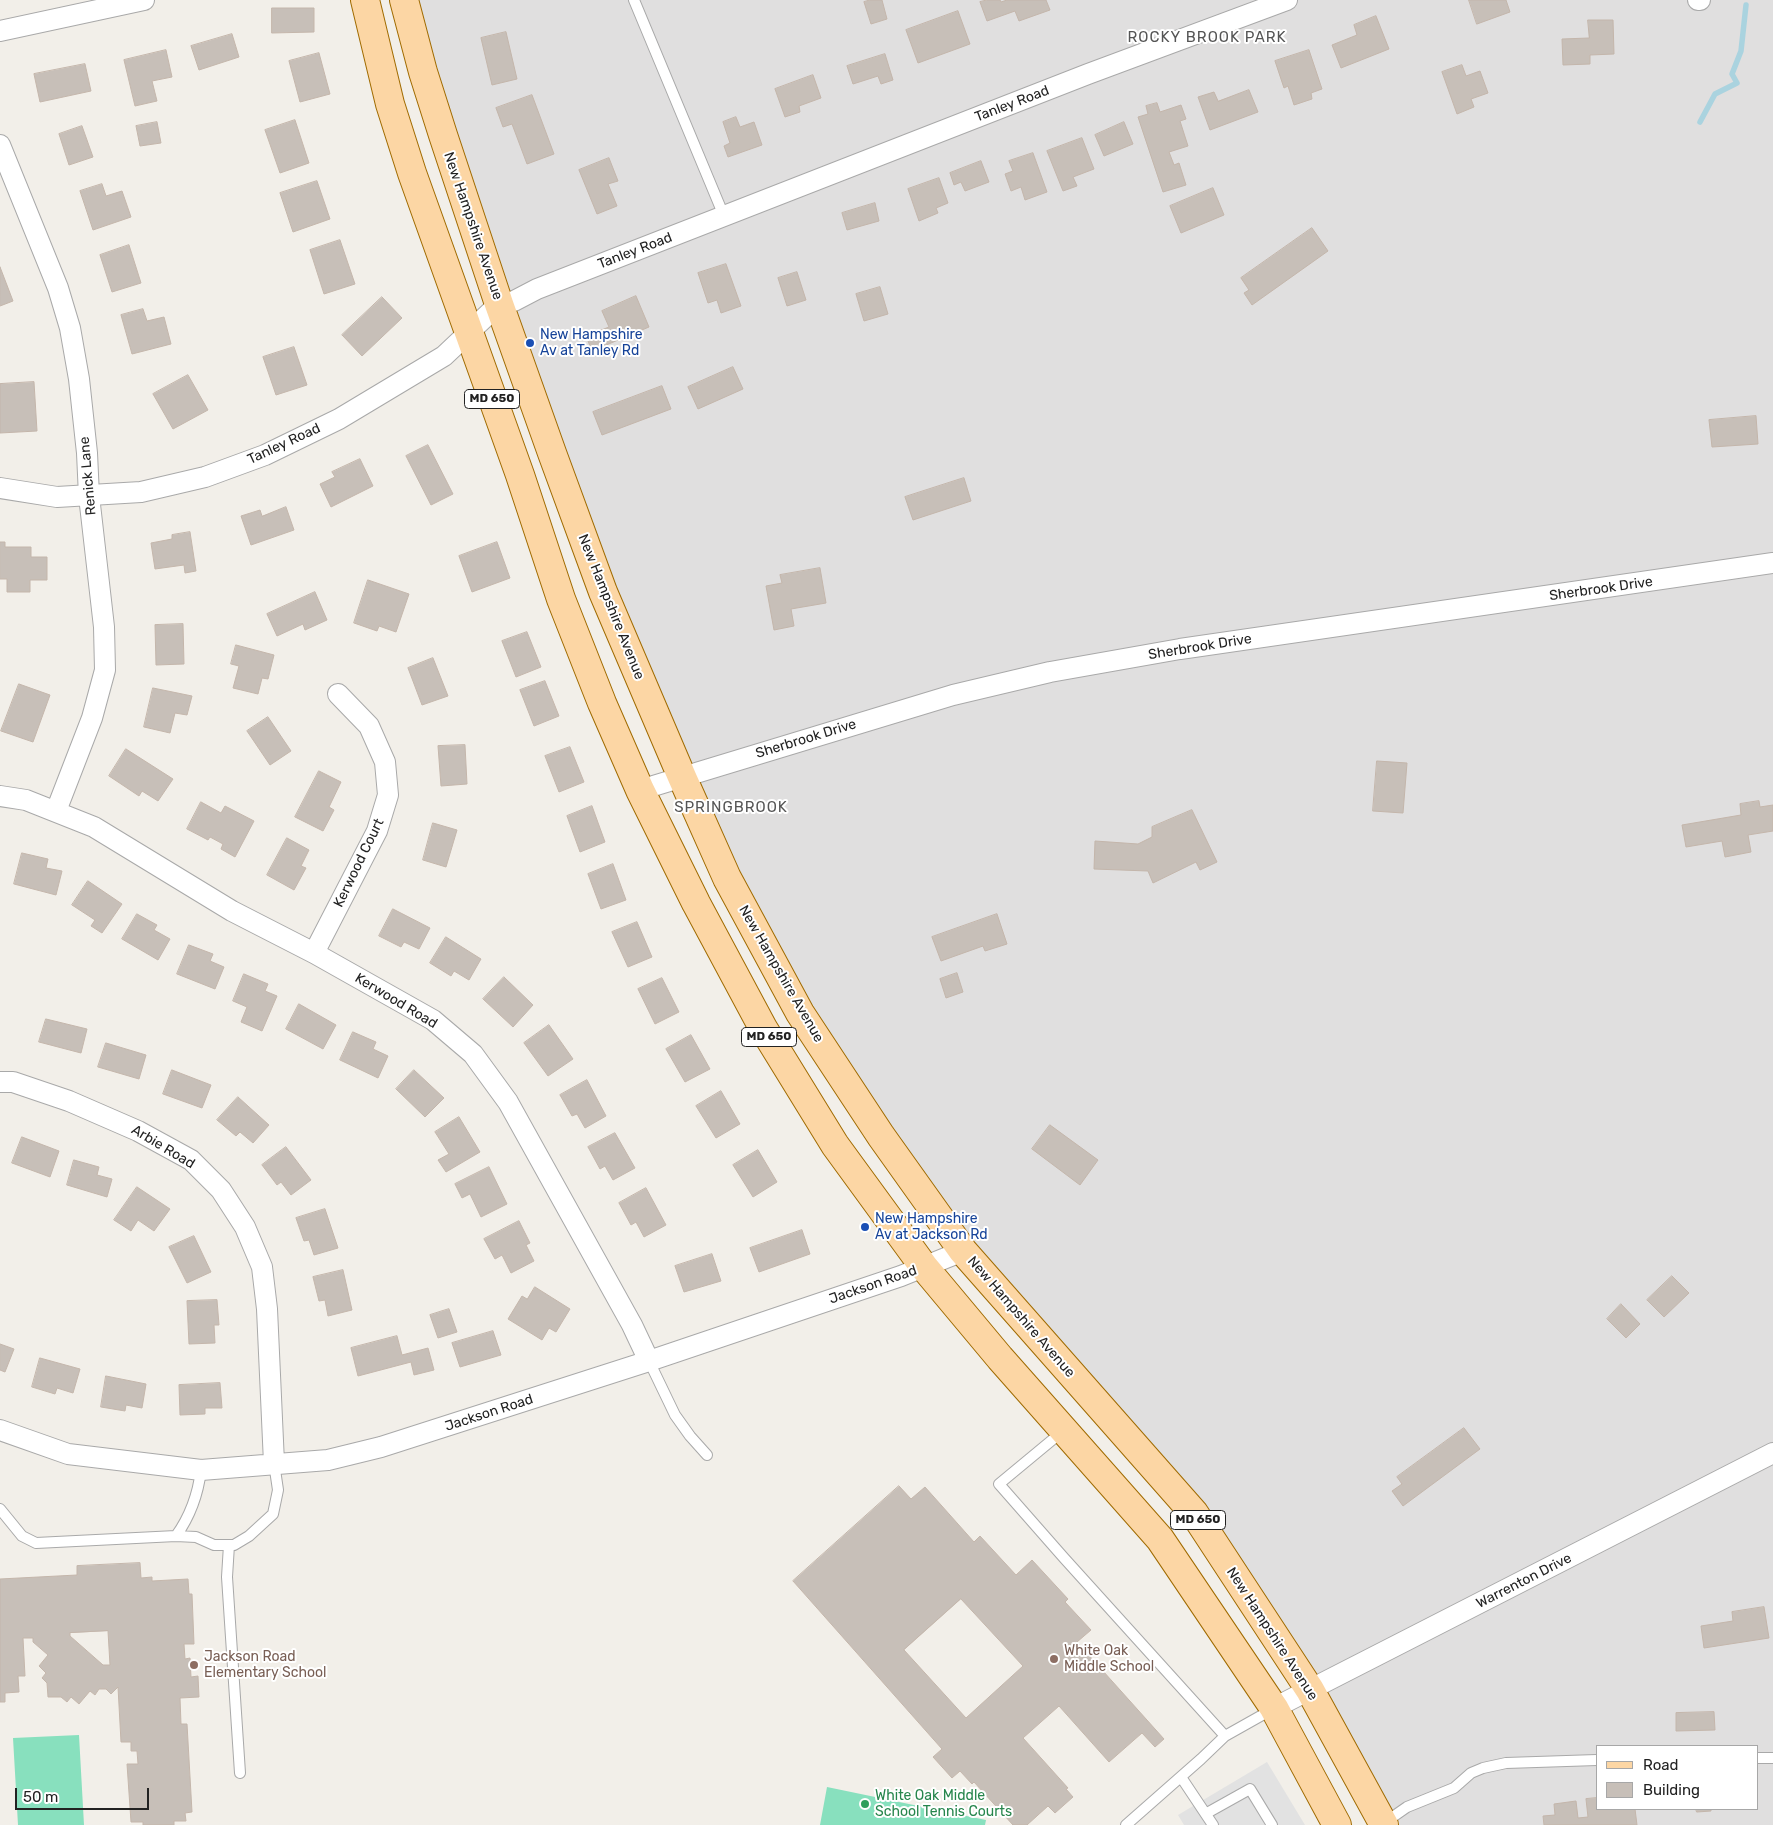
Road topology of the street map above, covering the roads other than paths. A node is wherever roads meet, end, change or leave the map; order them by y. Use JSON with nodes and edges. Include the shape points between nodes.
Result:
{"nodes":[{"id":1,"x":144,"y":0,"type":"edge"},
{"id":2,"x":365,"y":0,"type":"edge"},
{"id":3,"x":404,"y":0,"type":"edge"},
{"id":4,"x":634,"y":0,"type":"edge"},
{"id":5,"x":1287,"y":0,"type":"edge"},
{"id":6,"x":0,"y":31,"type":"edge"},
{"id":7,"x":0,"y":145,"type":"edge"},
{"id":8,"x":724,"y":216,"type":"junction"},
{"id":9,"x":500,"y":304,"type":"junction"},
{"id":10,"x":468,"y":333,"type":"junction"},
{"id":11,"x":0,"y":488,"type":"edge"},
{"id":12,"x":89,"y":496,"type":"junction"},
{"id":13,"x":1773,"y":563,"type":"edge"},
{"id":14,"x":338,"y":694,"type":"dead end"},
{"id":15,"x":682,"y":777,"type":"junction"},
{"id":16,"x":640,"y":790,"type":"junction"},
{"id":17,"x":0,"y":796,"type":"edge"},
{"id":18,"x":56,"y":811,"type":"junction"},
{"id":19,"x":314,"y":953,"type":"junction"},
{"id":20,"x":0,"y":1082,"type":"edge"},
{"id":21,"x":963,"y":1251,"type":"junction"},
{"id":22,"x":924,"y":1267,"type":"junction"},
{"id":23,"x":649,"y":1361,"type":"junction"},
{"id":24,"x":1064,"y":1431,"type":"junction"},
{"id":25,"x":1,"y":1435,"type":"edge"},
{"id":26,"x":1773,"y":1453,"type":"edge"},
{"id":27,"x":707,"y":1455,"type":"dead end"},
{"id":28,"x":274,"y":1463,"type":"junction"},
{"id":29,"x":201,"y":1470,"type":"junction"},
{"id":30,"x":0,"y":1509,"type":"edge"},
{"id":31,"x":176,"y":1536,"type":"junction"},
{"id":32,"x":229,"y":1545,"type":"junction"},
{"id":33,"x":1310,"y":1690,"type":"junction"},
{"id":34,"x":1274,"y":1708,"type":"junction"},
{"id":35,"x":1225,"y":1736,"type":"junction"},
{"id":36,"x":1758,"y":1758,"type":"edge"},
{"id":37,"x":1773,"y":1758,"type":"edge"},
{"id":38,"x":1596,"y":1760,"type":"edge"},
{"id":39,"x":240,"y":1773,"type":"dead end"},
{"id":40,"x":1181,"y":1777,"type":"junction"},
{"id":41,"x":1207,"y":1813,"type":"junction"},
{"id":42,"x":1384,"y":1824,"type":"edge"},
{"id":43,"x":1126,"y":1825,"type":"edge"},
{"id":44,"x":1213,"y":1825,"type":"edge"},
{"id":45,"x":1272,"y":1825,"type":"edge"},
{"id":46,"x":1337,"y":1825,"type":"edge"}],
"edges":[{"from":1,"to":6,"type":"street"},
{"from":2,"to":10,"type":"main road","number":"MD 650","via":[[412,174]]},
{"from":3,"to":9,"type":"main road","name":"New Hampshire Avenue","number":"MD 650","via":[[423,72]]},
{"from":4,"to":8,"type":"lane"},
{"from":5,"to":8,"type":"street","name":"Tanley Road"},
{"from":7,"to":12,"type":"street","name":"Renick Lane","via":[[58,288],[70,328],[79,379]]},
{"from":8,"to":9,"type":"street","name":"Tanley Road"},
{"from":9,"to":10,"type":"street","name":"Tanley Road"},
{"from":9,"to":15,"type":"main road","name":"New Hampshire Avenue","number":"MD 650","via":[[603,592]]},
{"from":10,"to":12,"type":"street","name":"Tanley Road","via":[[444,356],[339,419],[264,455],[205,477],[141,492]]},
{"from":10,"to":16,"type":"main road","number":"MD 650","via":[[561,599]]},
{"from":11,"to":12,"type":"street","name":"Tanley Road","via":[[57,497]]},
{"from":12,"to":18,"type":"street","name":"Renick Lane","via":[[104,627],[105,670],[92,718]]},
{"from":13,"to":15,"type":"street","name":"Sherbrook Drive","via":[[1180,649],[1050,672],[953,695]]},
{"from":14,"to":19,"type":"street","name":"Kerwood Court","via":[[369,726],[385,762],[388,795],[377,831]]},
{"from":15,"to":16,"type":"street","name":"Sherbrook Drive"},
{"from":15,"to":21,"type":"main road","name":"New Hampshire Avenue","number":"MD 650","via":[[727,878],[800,1013],[881,1136]]},
{"from":16,"to":22,"type":"main road","number":"MD 650","via":[[763,1028],[835,1145]]},
{"from":17,"to":18,"type":"street","name":"Kerwood Road","via":[[26,800]]},
{"from":18,"to":19,"type":"street","name":"Kerwood Road","via":[[94,827],[232,911]]},
{"from":19,"to":23,"type":"street","name":"Kerwood Road","via":[[433,1020],[473,1054],[508,1102]]},
{"from":20,"to":28,"type":"street","name":"Arbie Road","via":[[13,1082],[69,1101],[138,1131],[190,1160],[221,1190],[245,1227],[262,1267]]},
{"from":21,"to":22,"type":"street","name":"Jackson Road"},
{"from":21,"to":33,"type":"main road","name":"New Hampshire Avenue","number":"MD 650","via":[[1194,1513]]},
{"from":22,"to":23,"type":"street","name":"Jackson Road"},
{"from":22,"to":24,"type":"main road","number":"MD 650"},
{"from":23,"to":27,"type":"lane","via":[[675,1415]]},
{"from":23,"to":28,"type":"street","name":"Jackson Road","via":[[381,1447],[328,1460]]},
{"from":24,"to":34,"type":"main road","number":"MD 650","via":[[1160,1539]]},
{"from":24,"to":35,"type":"lane","via":[[999,1484]]},
{"from":25,"to":29,"type":"street","name":"Jackson Road","via":[[68,1454]]},
{"from":26,"to":33,"type":"street","name":"Warrenton Drive"},
{"from":28,"to":29,"type":"street","name":"Jackson Road"},
{"from":28,"to":32,"type":"lane","via":[[278,1490],[274,1514],[249,1536]]},
{"from":29,"to":31,"type":"lane","via":[[188,1519]]},
{"from":30,"to":31,"type":"lane","via":[[22,1536],[36,1543]]},
{"from":31,"to":32,"type":"lane","via":[[196,1537],[214,1545]]},
{"from":32,"to":39,"type":"lane","via":[[227,1577]]},
{"from":33,"to":34,"type":"street","name":"Warrenton Drive"},
{"from":33,"to":42,"type":"main road","name":"New Hampshire Avenue","number":"MD 650"},
{"from":34,"to":35,"type":"lane"},
{"from":34,"to":46,"type":"main road","number":"MD 650"},
{"from":35,"to":40,"type":"lane"},
{"from":36,"to":37,"type":"lane"},
{"from":38,"to":42,"type":"lane","via":[[1506,1763],[1482,1768],[1454,1788],[1407,1807]]},
{"from":40,"to":41,"type":"lane"},
{"from":40,"to":43,"type":"lane"},
{"from":41,"to":44,"type":"lane"},
{"from":41,"to":45,"type":"lane","via":[[1250,1789]]}]}
